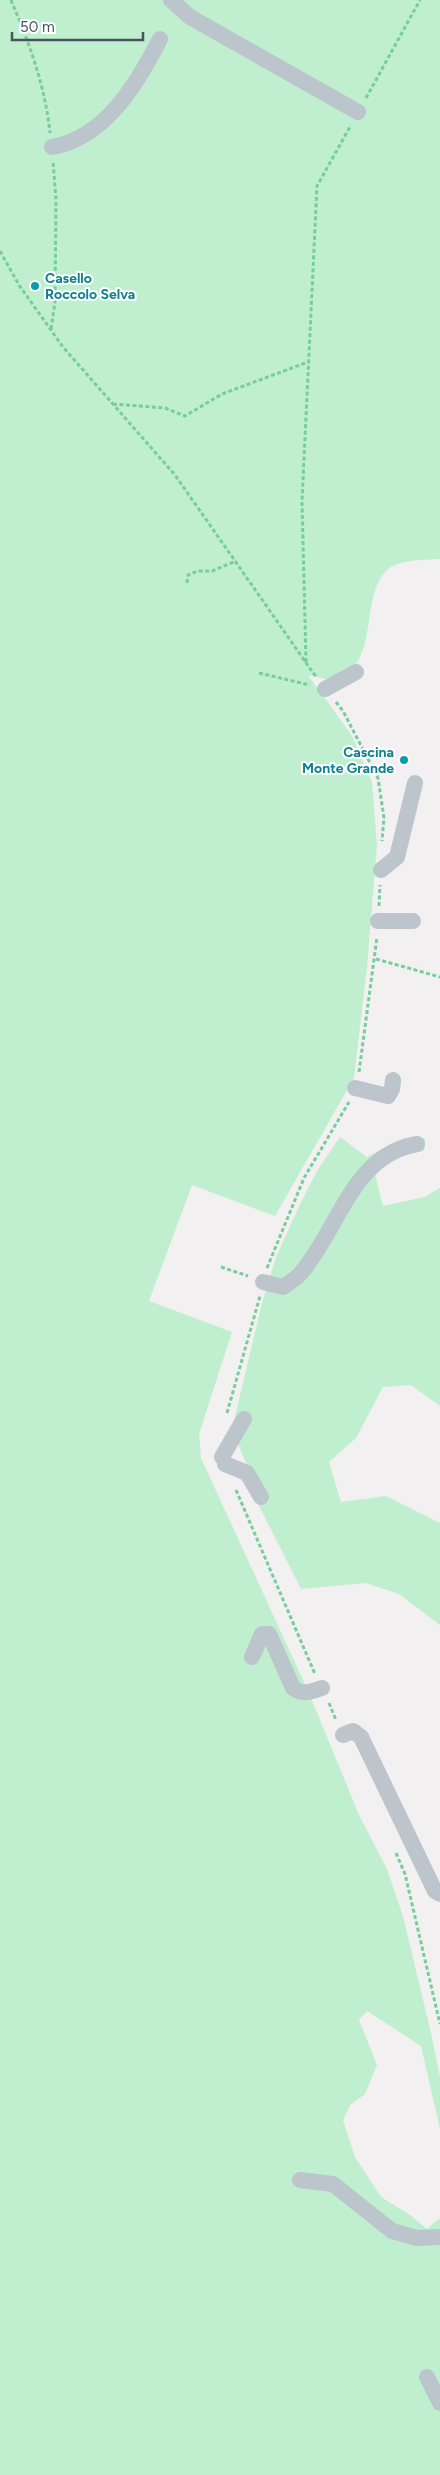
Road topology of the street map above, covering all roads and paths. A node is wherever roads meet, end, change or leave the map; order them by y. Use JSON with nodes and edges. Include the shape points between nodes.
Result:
{"nodes":[{"id":1,"x":11,"y":0,"type":"edge"},
{"id":2,"x":171,"y":0,"type":"edge"},
{"id":3,"x":420,"y":0,"type":"edge"},
{"id":4,"x":160,"y":40,"type":"dead end"},
{"id":5,"x":358,"y":112,"type":"junction"},
{"id":6,"x":52,"y":147,"type":"junction"},
{"id":7,"x":0,"y":251,"type":"edge"},
{"id":8,"x":50,"y":330,"type":"junction"},
{"id":9,"x":308,"y":362,"type":"junction"},
{"id":10,"x":113,"y":404,"type":"junction"},
{"id":11,"x":236,"y":561,"type":"junction"},
{"id":12,"x":187,"y":583,"type":"dead end"},
{"id":13,"x":306,"y":663,"type":"junction"},
{"id":14,"x":356,"y":672,"type":"dead end"},
{"id":15,"x":259,"y":673,"type":"dead end"},
{"id":16,"x":325,"y":689,"type":"junction"},
{"id":17,"x":415,"y":783,"type":"dead end"},
{"id":18,"x":381,"y":870,"type":"junction"},
{"id":19,"x":378,"y":921,"type":"junction"},
{"id":20,"x":413,"y":921,"type":"dead end"},
{"id":21,"x":376,"y":959,"type":"junction"},
{"id":22,"x":440,"y":978,"type":"edge"},
{"id":23,"x":393,"y":1080,"type":"dead end"},
{"id":24,"x":355,"y":1088,"type":"junction"},
{"id":25,"x":417,"y":1144,"type":"dead end"},
{"id":26,"x":221,"y":1267,"type":"dead end"},
{"id":27,"x":263,"y":1282,"type":"junction"},
{"id":28,"x":225,"y":1417,"type":"dead end"},
{"id":29,"x":244,"y":1419,"type":"dead end"},
{"id":30,"x":224,"y":1461,"type":"junction"},
{"id":31,"x":262,"y":1497,"type":"dead end"},
{"id":32,"x":252,"y":1657,"type":"dead end"},
{"id":33,"x":322,"y":1688,"type":"junction"},
{"id":34,"x":343,"y":1735,"type":"joint"},
{"id":35,"x":394,"y":1847,"type":"dead end"},
{"id":36,"x":440,"y":1894,"type":"edge"},
{"id":37,"x":440,"y":2024,"type":"edge"},
{"id":38,"x":300,"y":2180,"type":"dead end"},
{"id":39,"x":440,"y":2237,"type":"edge"},
{"id":40,"x":427,"y":2377,"type":"dead end"},
{"id":41,"x":440,"y":2403,"type":"edge"}],
"edges":[{"from":1,"to":6,"type":"path","via":[[30,44],[47,104]]},
{"from":2,"to":5,"type":"lane","via":[[190,17]]},
{"from":3,"to":5,"type":"path"},
{"from":4,"to":6,"type":"lane","via":[[128,94],[100,124],[74,142]]},
{"from":5,"to":9,"type":"path","via":[[317,186]]},
{"from":6,"to":8,"type":"path","via":[[56,200],[55,302]]},
{"from":7,"to":8,"type":"path"},
{"from":8,"to":10,"type":"path"},
{"from":9,"to":10,"type":"path","via":[[222,394],[185,416],[165,408]]},
{"from":9,"to":13,"type":"path","via":[[302,502]]},
{"from":10,"to":11,"type":"path","via":[[175,475]]},
{"from":11,"to":12,"type":"path","via":[[212,571],[188,575]]},
{"from":11,"to":13,"type":"path"},
{"from":13,"to":16,"type":"path"},
{"from":14,"to":16,"type":"lane"},
{"from":15,"to":16,"type":"path"},
{"from":16,"to":18,"type":"path","via":[[343,711],[378,778],[384,818]]},
{"from":17,"to":18,"type":"lane","via":[[397,857]]},
{"from":18,"to":19,"type":"path"},
{"from":19,"to":20,"type":"lane"},
{"from":19,"to":21,"type":"path"},
{"from":21,"to":22,"type":"path"},
{"from":21,"to":24,"type":"path"},
{"from":23,"to":24,"type":"lane","via":[[388,1096]]},
{"from":24,"to":27,"type":"path","via":[[304,1178]]},
{"from":25,"to":27,"type":"lane","via":[[381,1158],[358,1181],[301,1274],[283,1287]]},
{"from":26,"to":27,"type":"path"},
{"from":27,"to":28,"type":"path"},
{"from":29,"to":30,"type":"lane"},
{"from":30,"to":31,"type":"lane","via":[[246,1473]]},
{"from":30,"to":33,"type":"path"},
{"from":32,"to":33,"type":"lane","via":[[262,1634],[270,1634],[293,1688],[309,1693]]},
{"from":33,"to":34,"type":"path"},
{"from":34,"to":36,"type":"lane","via":[[353,1731],[361,1737],[435,1891]]},
{"from":35,"to":37,"type":"path","via":[[406,1874]]},
{"from":38,"to":39,"type":"lane","via":[[333,2184],[392,2231],[417,2238]]},
{"from":40,"to":41,"type":"lane"}]}
